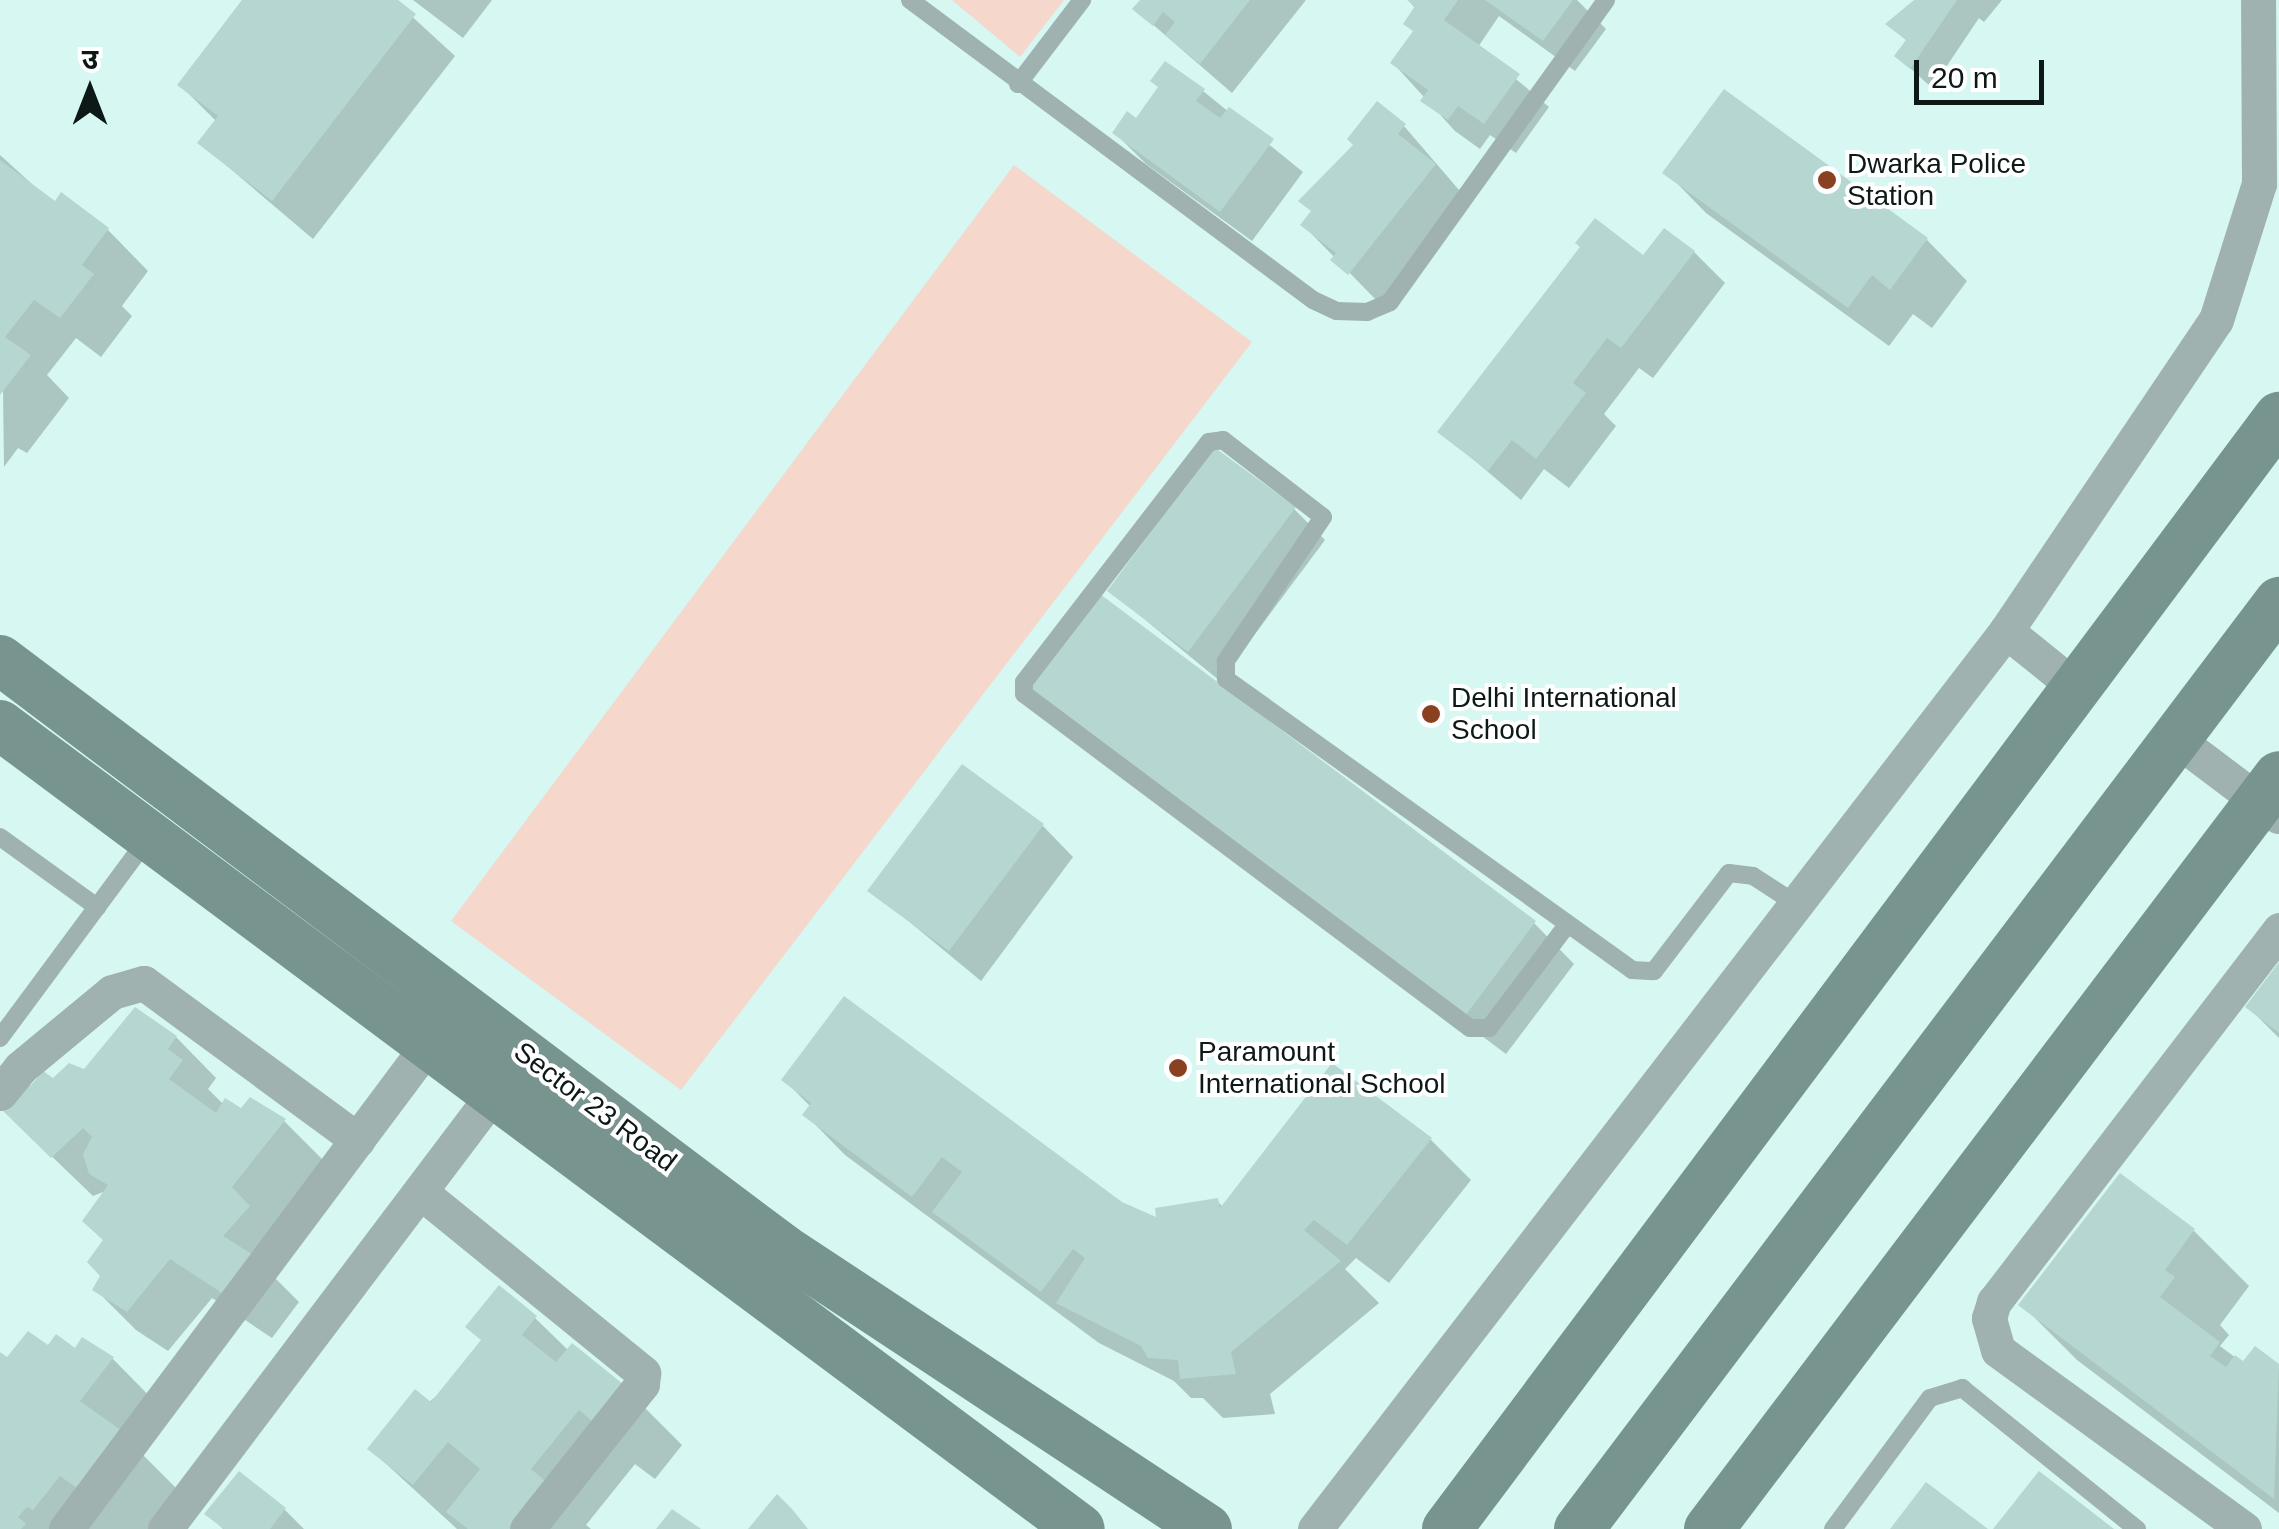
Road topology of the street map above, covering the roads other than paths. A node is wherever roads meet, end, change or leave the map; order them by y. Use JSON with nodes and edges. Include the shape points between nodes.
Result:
{"nodes":[{"id":1,"x":910,"y":0,"type":"edge"},
{"id":2,"x":1082,"y":0,"type":"edge"},
{"id":3,"x":1606,"y":0,"type":"edge"},
{"id":4,"x":2258,"y":0,"type":"edge"},
{"id":5,"x":1018,"y":84,"type":"junction"},
{"id":6,"x":2279,"y":418,"type":"edge"},
{"id":7,"x":2279,"y":602,"type":"edge"},
{"id":8,"x":2006,"y":631,"type":"junction"},
{"id":9,"x":0,"y":660,"type":"edge"},
{"id":10,"x":2077,"y":688,"type":"junction"},
{"id":11,"x":0,"y":726,"type":"edge"},
{"id":12,"x":2176,"y":739,"type":"junction"},
{"id":13,"x":2273,"y":798,"type":"edge"},
{"id":14,"x":164,"y":815,"type":"junction"},
{"id":15,"x":0,"y":837,"type":"edge"},
{"id":16,"x":1794,"y":902,"type":"junction"},
{"id":17,"x":97,"y":907,"type":"junction"},
{"id":18,"x":1567,"y":925,"type":"junction"},
{"id":19,"x":2279,"y":930,"type":"edge"},
{"id":20,"x":0,"y":1038,"type":"edge"},
{"id":21,"x":428,"y":1045,"type":"junction"},
{"id":22,"x":0,"y":1093,"type":"edge"},
{"id":23,"x":494,"y":1093,"type":"junction"},
{"id":24,"x":358,"y":1140,"type":"junction"},
{"id":25,"x":423,"y":1194,"type":"junction"},
{"id":26,"x":66,"y":1529,"type":"edge"},
{"id":27,"x":165,"y":1529,"type":"edge"},
{"id":28,"x":527,"y":1529,"type":"edge"},
{"id":29,"x":1080,"y":1529,"type":"edge"},
{"id":30,"x":1207,"y":1529,"type":"edge"},
{"id":31,"x":1315,"y":1529,"type":"edge"},
{"id":32,"x":1447,"y":1529,"type":"edge"},
{"id":33,"x":1579,"y":1529,"type":"edge"},
{"id":34,"x":1709,"y":1529,"type":"edge"},
{"id":35,"x":1833,"y":1529,"type":"edge"},
{"id":36,"x":2137,"y":1529,"type":"edge"},
{"id":37,"x":2244,"y":1529,"type":"edge"}],
"edges":[{"from":1,"to":5,"type":"lane"},
{"from":2,"to":5,"type":"lane"},
{"from":3,"to":5,"type":"lane","via":[[1390,302],[1367,312],[1337,311],[1313,300]]},
{"from":4,"to":8,"type":"street","via":[[2259,184],[2216,320]]},
{"from":6,"to":10,"type":"street"},
{"from":7,"to":12,"type":"street"},
{"from":8,"to":10,"type":"street"},
{"from":8,"to":16,"type":"street"},
{"from":9,"to":14,"type":"street","name":"Sector 23 Road"},
{"from":10,"to":32,"type":"street"},
{"from":11,"to":14,"type":"street","name":"Sector 23 Road"},
{"from":12,"to":13,"type":"street"},
{"from":12,"to":33,"type":"street"},
{"from":13,"to":34,"type":"street"},
{"from":14,"to":17,"type":"lane"},
{"from":14,"to":21,"type":"street","name":"Sector 23 Road"},
{"from":14,"to":30,"type":"street","name":"Sector 23 Road","via":[[784,1249]]},
{"from":15,"to":17,"type":"lane"},
{"from":16,"to":18,"type":"lane","via":[[1753,876],[1728,873],[1654,970],[1644,973]]},
{"from":16,"to":31,"type":"street"},
{"from":17,"to":20,"type":"lane"},
{"from":18,"to":18,"type":"lane","via":[[1226,679],[1226,661],[1323,517],[1222,440],[1209,442],[1024,682],[1024,694],[1470,1028],[1489,1028]]},
{"from":19,"to":37,"type":"street","via":[[1994,1302],[1989,1318],[1998,1350]]},
{"from":21,"to":23,"type":"street","name":"Sector 23 Road"},
{"from":21,"to":24,"type":"street"},
{"from":22,"to":24,"type":"street","via":[[20,1068],[112,992],[144,984]]},
{"from":23,"to":25,"type":"street"},
{"from":23,"to":29,"type":"street","name":"Sector 23 Road"},
{"from":24,"to":26,"type":"street"},
{"from":25,"to":27,"type":"street"},
{"from":25,"to":28,"type":"street","via":[[643,1373],[642,1384]]},
{"from":35,"to":36,"type":"lane","via":[[1930,1398],[1962,1388]]}]}
